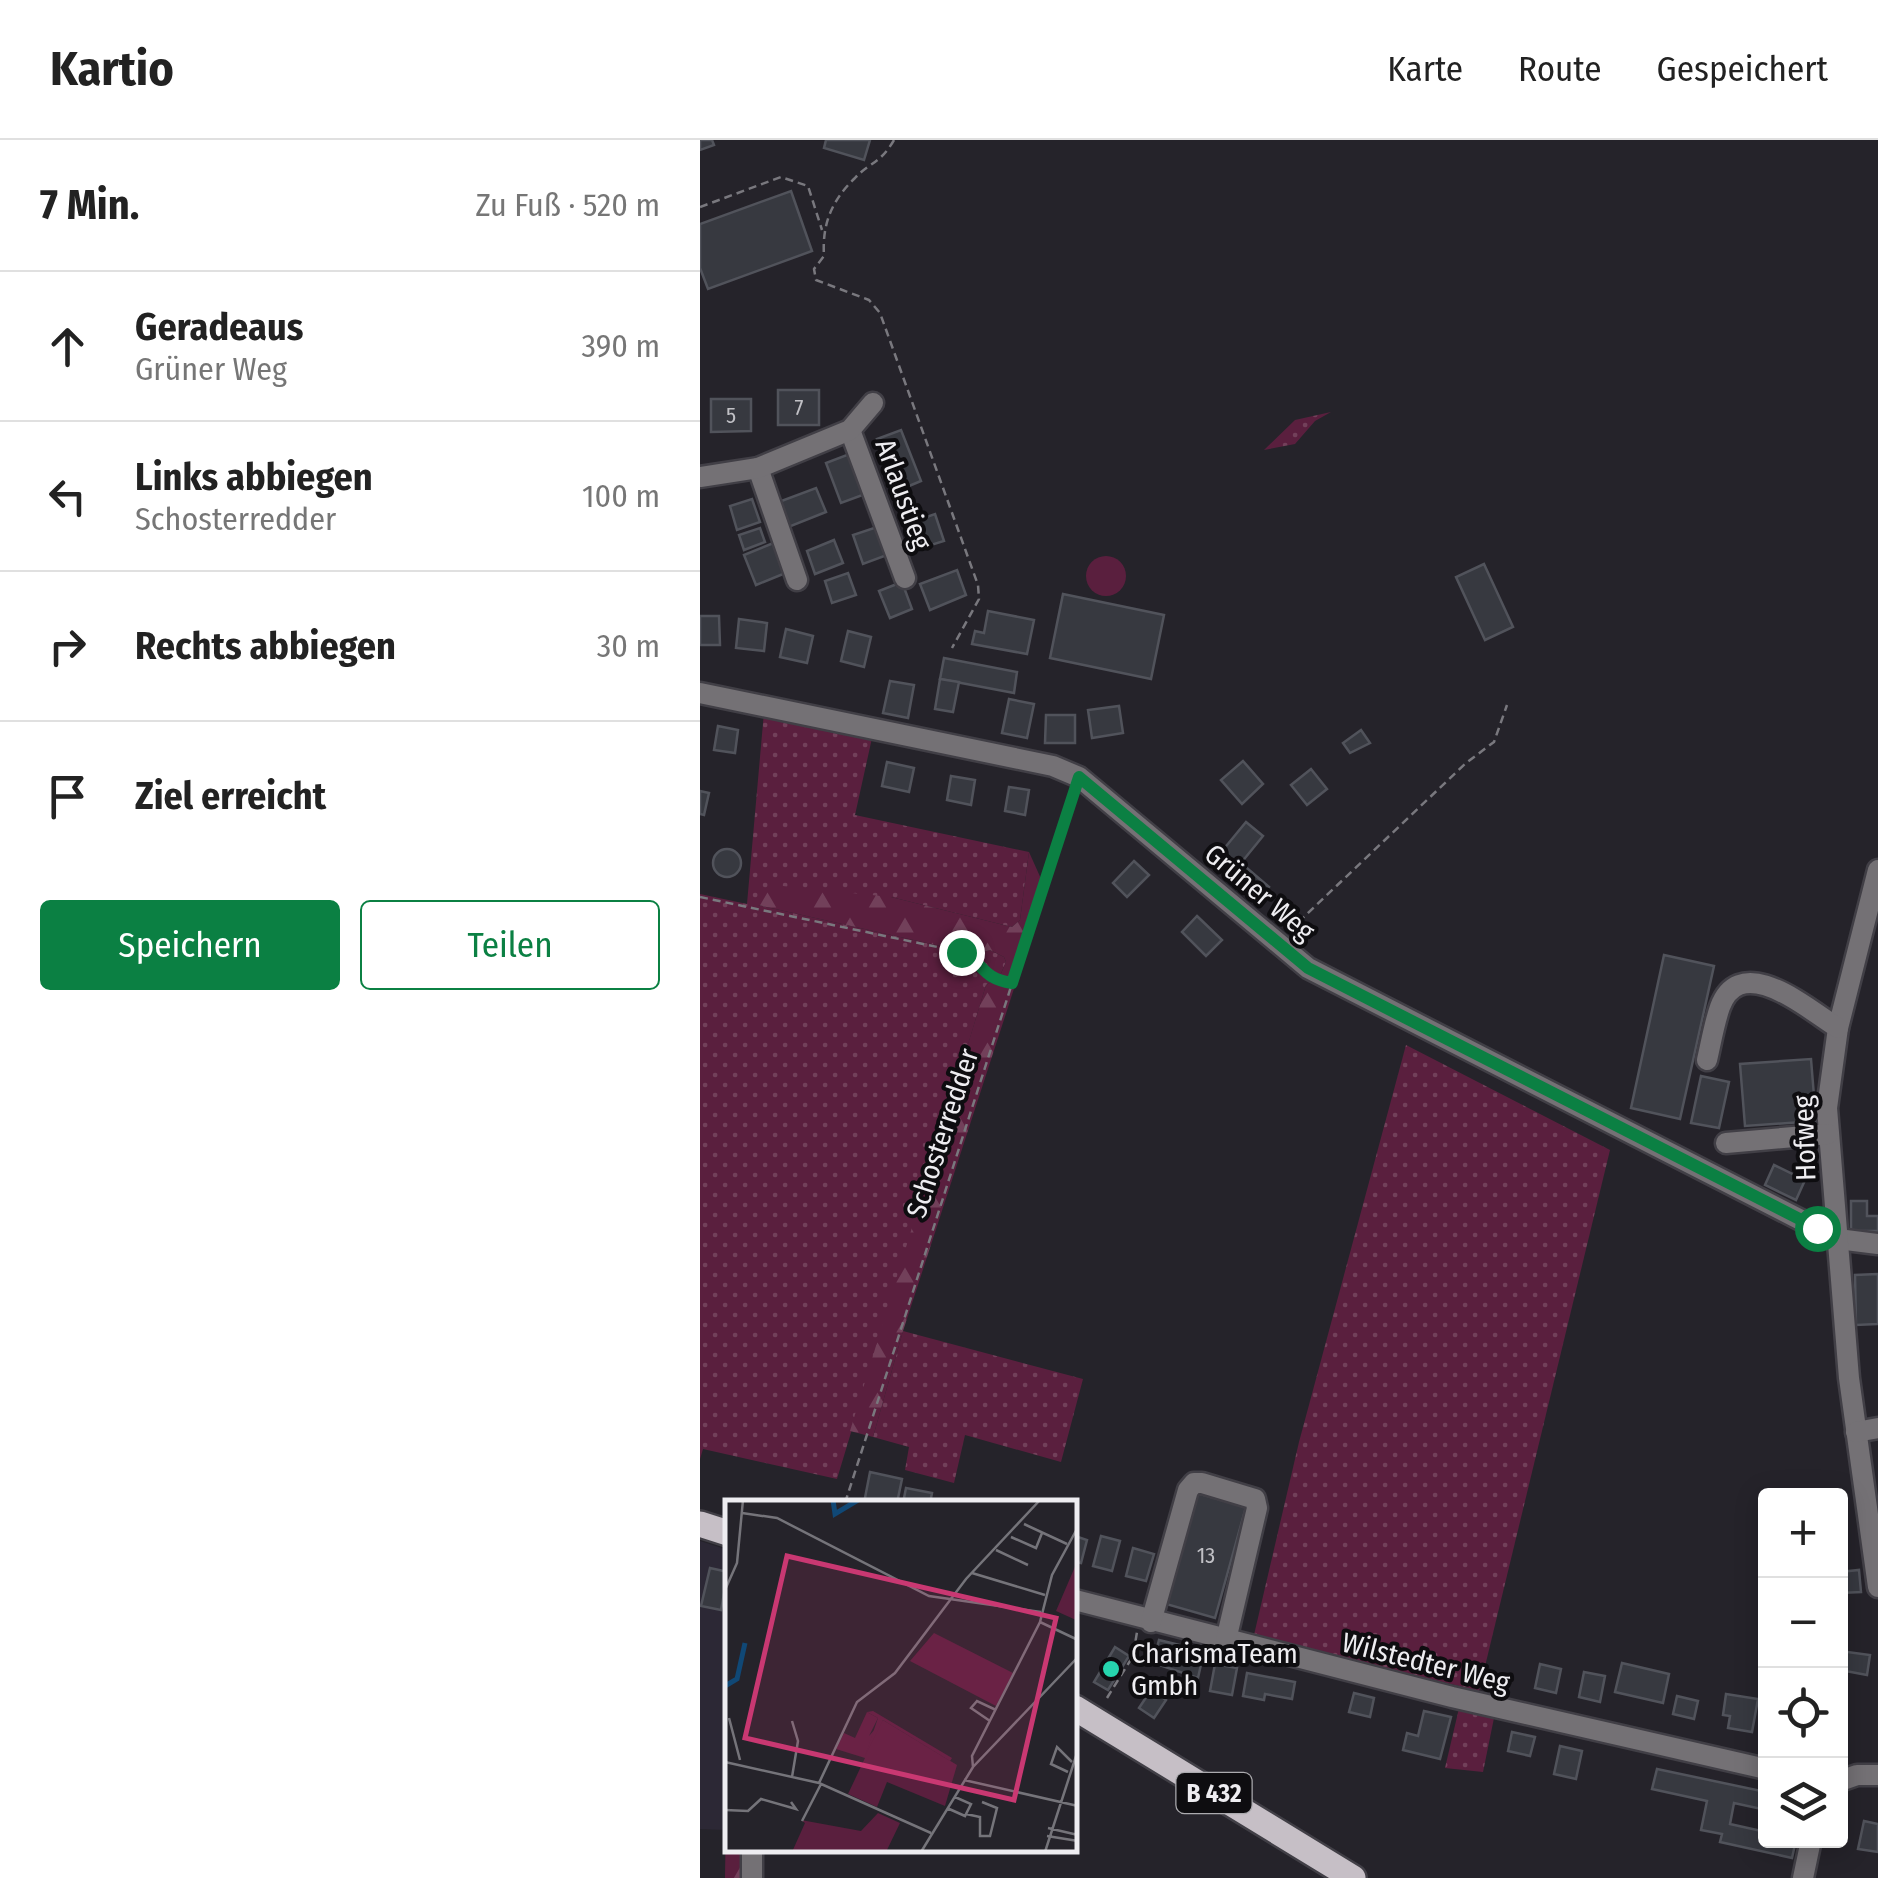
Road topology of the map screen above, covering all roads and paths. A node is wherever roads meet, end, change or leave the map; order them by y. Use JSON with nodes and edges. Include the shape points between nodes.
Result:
{"nodes":[{"id":1,"x":894,"y":140,"type":"edge"},
{"id":2,"x":700,"y":207,"type":"edge"},
{"id":3,"x":822,"y":232,"type":"junction"},
{"id":4,"x":874,"y":403,"type":"dead end"},
{"id":5,"x":850,"y":430,"type":"junction"},
{"id":6,"x":758,"y":468,"type":"junction"},
{"id":7,"x":700,"y":477,"type":"edge"},
{"id":8,"x":906,"y":578,"type":"dead end"},
{"id":9,"x":797,"y":580,"type":"dead end"},
{"id":10,"x":952,"y":648,"type":"dead end"},
{"id":11,"x":700,"y":693,"type":"edge"},
{"id":12,"x":1507,"y":705,"type":"dead end"},
{"id":13,"x":1079,"y":777,"type":"junction"},
{"id":14,"x":1878,"y":870,"type":"edge"},
{"id":15,"x":700,"y":896,"type":"edge"},
{"id":16,"x":1278,"y":942,"type":"junction"},
{"id":17,"x":1012,"y":983,"type":"junction"},
{"id":18,"x":1838,"y":1028,"type":"junction"},
{"id":19,"x":1707,"y":1060,"type":"dead end"},
{"id":20,"x":1828,"y":1134,"type":"junction"},
{"id":21,"x":1726,"y":1142,"type":"dead end"},
{"id":22,"x":1838,"y":1238,"type":"junction"},
{"id":23,"x":1878,"y":1244,"type":"edge"},
{"id":24,"x":1878,"y":1428,"type":"edge"},
{"id":25,"x":1856,"y":1432,"type":"junction"},
{"id":26,"x":846,"y":1500,"type":"edge"},
{"id":27,"x":700,"y":1524,"type":"edge"},
{"id":28,"x":725,"y":1532,"type":"edge"},
{"id":29,"x":1878,"y":1580,"type":"edge"},
{"id":30,"x":1078,"y":1601,"type":"edge"},
{"id":31,"x":1145,"y":1620,"type":"junction"},
{"id":32,"x":1226,"y":1640,"type":"junction"},
{"id":33,"x":1107,"y":1698,"type":"dead end"},
{"id":34,"x":1078,"y":1710,"type":"edge"},
{"id":35,"x":1758,"y":1767,"type":"edge"},
{"id":36,"x":1878,"y":1775,"type":"edge"},
{"id":37,"x":1848,"y":1778,"type":"edge"},
{"id":38,"x":1809,"y":1848,"type":"edge"},
{"id":39,"x":1353,"y":1878,"type":"edge"},
{"id":40,"x":1803,"y":1878,"type":"edge"}],
"edges":[{"from":1,"to":3,"type":"path","via":[[884,158],[856,177]]},
{"from":2,"to":3,"type":"path","via":[[781,177],[808,186]]},
{"from":3,"to":10,"type":"path","via":[[816,280],[869,300],[880,313],[978,584],[978,599]]},
{"from":4,"to":5,"type":"street","name":"Arlaustieg"},
{"from":5,"to":6,"type":"street","name":"Arlaustieg"},
{"from":5,"to":8,"type":"street","name":"Arlaustieg"},
{"from":6,"to":7,"type":"street","name":"Arlaustieg"},
{"from":6,"to":9,"type":"street"},
{"from":11,"to":13,"type":"street","name":"Grüner Weg","via":[[1053,766]]},
{"from":12,"to":16,"type":"path","via":[[1494,742]]},
{"from":13,"to":16,"type":"street","name":"Grüner Weg"},
{"from":13,"to":17,"type":"path","name":"Schosterredder"},
{"from":14,"to":18,"type":"street","name":"Hofweg"},
{"from":15,"to":17,"type":"path","via":[[961,952],[990,978]]},
{"from":16,"to":22,"type":"street","name":"Grüner Weg","via":[[1308,968]]},
{"from":17,"to":26,"type":"path","name":"Schosterredder"},
{"from":18,"to":19,"type":"street","via":[[1771,985],[1751,981],[1721,1003]]},
{"from":18,"to":20,"type":"street","name":"Hofweg"},
{"from":20,"to":21,"type":"street"},
{"from":20,"to":22,"type":"street","name":"Hofweg"},
{"from":22,"to":23,"type":"street","name":"Grüner Weg"},
{"from":22,"to":25,"type":"street","name":"Hofweg"},
{"from":24,"to":25,"type":"street"},
{"from":25,"to":29,"type":"street","name":"Hofweg"},
{"from":27,"to":28,"type":"main road"},
{"from":30,"to":31,"type":"street","name":"Wilstedter Weg"},
{"from":31,"to":32,"type":"street","name":"Wilstedter Weg"},
{"from":31,"to":32,"type":"street","via":[[1188,1490],[1202,1483],[1255,1499],[1257,1508]]},
{"from":31,"to":33,"type":"path"},
{"from":32,"to":35,"type":"street","name":"Wilstedter Weg"},
{"from":34,"to":39,"type":"main road","number":"B 432"},
{"from":36,"to":37,"type":"street"},
{"from":38,"to":40,"type":"street"}]}
